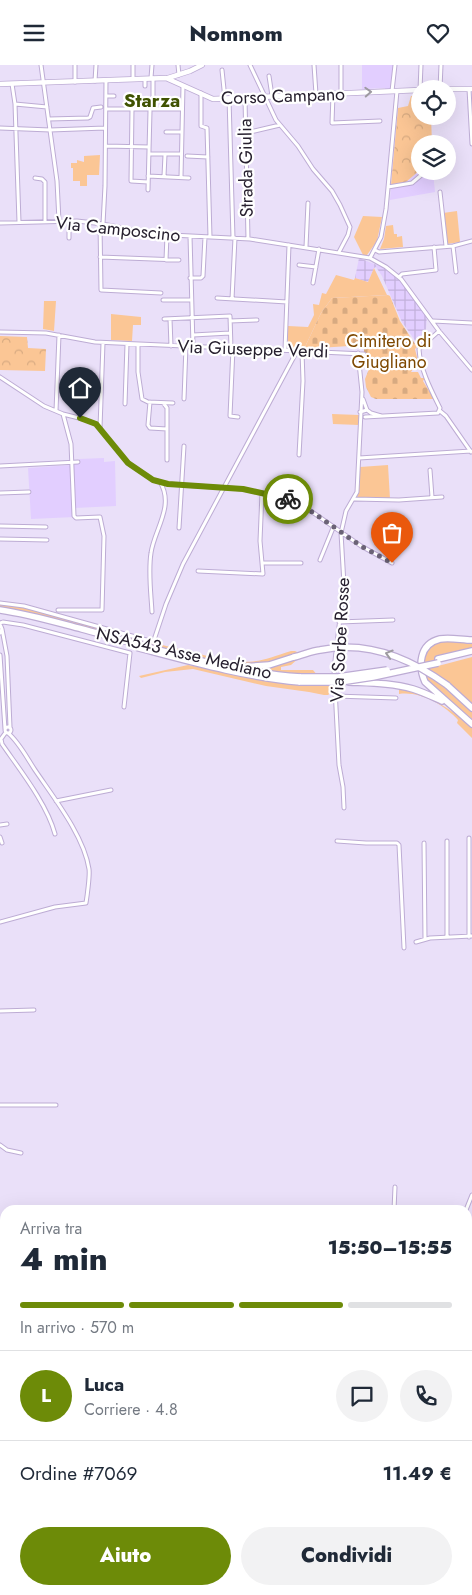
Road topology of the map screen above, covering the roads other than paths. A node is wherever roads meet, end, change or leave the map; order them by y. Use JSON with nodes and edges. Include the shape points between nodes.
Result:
{"nodes":[{"id":1,"x":41,"y":65,"type":"edge"},
{"id":2,"x":75,"y":65,"type":"edge"},
{"id":3,"x":96,"y":65,"type":"edge"},
{"id":4,"x":133,"y":65,"type":"edge"},
{"id":5,"x":152,"y":65,"type":"edge"},
{"id":6,"x":178,"y":65,"type":"edge"},
{"id":7,"x":202,"y":65,"type":"edge"},
{"id":8,"x":250,"y":65,"type":"edge"},
{"id":9,"x":314,"y":65,"type":"edge"},
{"id":10,"x":341,"y":65,"type":"edge"},
{"id":11,"x":395,"y":65,"type":"edge"},
{"id":12,"x":421,"y":65,"type":"edge"},
{"id":13,"x":441,"y":65,"type":"edge"},
{"id":14,"x":222,"y":70,"type":"dead end"},
{"id":15,"x":179,"y":75,"type":"junction"},
{"id":16,"x":269,"y":76,"type":"dead end"},
{"id":17,"x":152,"y":78,"type":"junction"},
{"id":18,"x":166,"y":78,"type":"junction"},
{"id":19,"x":133,"y":79,"type":"junction"},
{"id":20,"x":145,"y":79,"type":"junction"},
{"id":21,"x":420,"y":80,"type":"edge"},
{"id":22,"x":440,"y":80,"type":"edge"},
{"id":23,"x":95,"y":81,"type":"junction"},
{"id":24,"x":106,"y":81,"type":"junction"},
{"id":25,"x":75,"y":82,"type":"junction"},
{"id":26,"x":43,"y":83,"type":"junction"},
{"id":27,"x":0,"y":84,"type":"edge"},
{"id":28,"x":12,"y":84,"type":"junction"},
{"id":29,"x":145,"y":86,"type":"dead end"},
{"id":30,"x":183,"y":86,"type":"junction"},
{"id":31,"x":456,"y":89,"type":"edge"},
{"id":32,"x":470,"y":89,"type":"edge"},
{"id":33,"x":411,"y":90,"type":"edge"},
{"id":34,"x":395,"y":91,"type":"junction"},
{"id":35,"x":201,"y":93,"type":"junction"},
{"id":36,"x":342,"y":93,"type":"junction"},
{"id":37,"x":333,"y":94,"type":"junction"},
{"id":38,"x":316,"y":95,"type":"junction"},
{"id":39,"x":106,"y":96,"type":"junction"},
{"id":40,"x":114,"y":96,"type":"dead end"},
{"id":41,"x":265,"y":97,"type":"junction"},
{"id":42,"x":272,"y":97,"type":"junction"},
{"id":43,"x":153,"y":98,"type":"dead end"},
{"id":44,"x":245,"y":98,"type":"junction"},
{"id":45,"x":227,"y":99,"type":"junction"},
{"id":46,"x":15,"y":104,"type":"junction"},
{"id":47,"x":47,"y":107,"type":"junction"},
{"id":48,"x":104,"y":107,"type":"junction"},
{"id":49,"x":132,"y":109,"type":"junction"},
{"id":50,"x":182,"y":109,"type":"junction"},
{"id":51,"x":150,"y":111,"type":"dead end"},
{"id":52,"x":49,"y":119,"type":"junction"},
{"id":53,"x":380,"y":121,"type":"dead end"},
{"id":54,"x":280,"y":125,"type":"junction"},
{"id":55,"x":16,"y":128,"type":"junction"},
{"id":56,"x":0,"y":129,"type":"edge"},
{"id":57,"x":105,"y":129,"type":"junction"},
{"id":58,"x":50,"y":131,"type":"junction"},
{"id":59,"x":166,"y":132,"type":"dead end"},
{"id":60,"x":181,"y":132,"type":"junction"},
{"id":61,"x":246,"y":133,"type":"junction"},
{"id":62,"x":472,"y":142,"type":"edge"},
{"id":63,"x":106,"y":146,"type":"junction"},
{"id":64,"x":132,"y":146,"type":"junction"},
{"id":65,"x":149,"y":147,"type":"junction"},
{"id":66,"x":149,"y":154,"type":"junction"},
{"id":67,"x":181,"y":154,"type":"junction"},
{"id":68,"x":165,"y":155,"type":"junction"},
{"id":69,"x":187,"y":156,"type":"dead end"},
{"id":70,"x":208,"y":157,"type":"junction"},
{"id":71,"x":148,"y":176,"type":"junction"},
{"id":72,"x":164,"y":176,"type":"junction"},
{"id":73,"x":181,"y":177,"type":"junction"},
{"id":74,"x":35,"y":178,"type":"dead end"},
{"id":75,"x":188,"y":178,"type":"dead end"},
{"id":76,"x":416,"y":180,"type":"edge"},
{"id":77,"x":148,"y":182,"type":"junction"},
{"id":78,"x":388,"y":187,"type":"junction"},
{"id":79,"x":148,"y":190,"type":"dead end"},
{"id":80,"x":440,"y":192,"type":"dead end"},
{"id":81,"x":308,"y":203,"type":"dead end"},
{"id":82,"x":45,"y":221,"type":"junction"},
{"id":83,"x":59,"y":221,"type":"junction"},
{"id":84,"x":69,"y":221,"type":"junction"},
{"id":85,"x":20,"y":222,"type":"junction"},
{"id":86,"x":0,"y":223,"type":"edge"},
{"id":87,"x":101,"y":224,"type":"junction"},
{"id":88,"x":168,"y":235,"type":"junction"},
{"id":89,"x":190,"y":236,"type":"junction"},
{"id":90,"x":208,"y":237,"type":"junction"},
{"id":91,"x":69,"y":238,"type":"dead end"},
{"id":92,"x":234,"y":238,"type":"junction"},
{"id":93,"x":248,"y":239,"type":"junction"},
{"id":94,"x":471,"y":241,"type":"edge"},
{"id":95,"x":289,"y":245,"type":"junction"},
{"id":96,"x":453,"y":245,"type":"junction"},
{"id":97,"x":446,"y":246,"type":"junction"},
{"id":98,"x":306,"y":247,"type":"junction"},
{"id":99,"x":434,"y":247,"type":"junction"},
{"id":100,"x":472,"y":248,"type":"edge"},
{"id":101,"x":319,"y":249,"type":"junction"},
{"id":102,"x":375,"y":251,"type":"junction"},
{"id":103,"x":339,"y":252,"type":"junction"},
{"id":104,"x":100,"y":257,"type":"junction"},
{"id":105,"x":370,"y":258,"type":"junction"},
{"id":106,"x":166,"y":260,"type":"junction"},
{"id":107,"x":179,"y":260,"type":"dead end"},
{"id":108,"x":299,"y":265,"type":"dead end"},
{"id":109,"x":316,"y":267,"type":"junction"},
{"id":110,"x":456,"y":272,"type":"dead end"},
{"id":111,"x":399,"y":277,"type":"junction"},
{"id":112,"x":190,"y":278,"type":"junction"},
{"id":113,"x":313,"y":283,"type":"dead end"},
{"id":114,"x":161,"y":293,"type":"dead end"},
{"id":115,"x":217,"y":298,"type":"dead end"},
{"id":116,"x":232,"y":299,"type":"junction"},
{"id":117,"x":163,"y":300,"type":"dead end"},
{"id":118,"x":191,"y":300,"type":"junction"},
{"id":119,"x":287,"y":302,"type":"junction"},
{"id":120,"x":192,"y":318,"type":"junction"},
{"id":121,"x":164,"y":319,"type":"dead end"},
{"id":122,"x":170,"y":319,"type":"junction"},
{"id":123,"x":257,"y":320,"type":"dead end"},
{"id":124,"x":230,"y":321,"type":"junction"},
{"id":125,"x":432,"y":321,"type":"junction"},
{"id":126,"x":472,"y":323,"type":"edge"},
{"id":127,"x":439,"y":331,"type":"junction"},
{"id":128,"x":0,"y":332,"type":"edge"},
{"id":129,"x":230,"y":333,"type":"junction"},
{"id":130,"x":59,"y":335,"type":"junction"},
{"id":131,"x":193,"y":335,"type":"junction"},
{"id":132,"x":103,"y":343,"type":"junction"},
{"id":133,"x":127,"y":344,"type":"junction"},
{"id":134,"x":138,"y":344,"type":"junction"},
{"id":135,"x":171,"y":345,"type":"junction"},
{"id":136,"x":186,"y":346,"type":"junction"},
{"id":137,"x":194,"y":346,"type":"junction"},
{"id":138,"x":232,"y":348,"type":"junction"},
{"id":139,"x":285,"y":350,"type":"junction"},
{"id":140,"x":297,"y":351,"type":"junction"},
{"id":141,"x":302,"y":351,"type":"junction"},
{"id":142,"x":358,"y":353,"type":"junction"},
{"id":143,"x":364,"y":354,"type":"dead end"},
{"id":144,"x":472,"y":370,"type":"edge"},
{"id":145,"x":0,"y":377,"type":"edge"},
{"id":146,"x":362,"y":392,"type":"junction"},
{"id":147,"x":184,"y":399,"type":"dead end"},
{"id":148,"x":150,"y":402,"type":"junction"},
{"id":149,"x":173,"y":403,"type":"dead end"},
{"id":150,"x":126,"y":404,"type":"dead end"},
{"id":151,"x":164,"y":404,"type":"junction"},
{"id":152,"x":368,"y":410,"type":"junction"},
{"id":153,"x":56,"y":411,"type":"junction"},
{"id":154,"x":360,"y":411,"type":"junction"},
{"id":155,"x":440,"y":411,"type":"junction"},
{"id":156,"x":63,"y":415,"type":"junction"},
{"id":157,"x":384,"y":416,"type":"junction"},
{"id":158,"x":238,"y":417,"type":"dead end"},
{"id":159,"x":362,"y":417,"type":"junction"},
{"id":160,"x":100,"y":429,"type":"junction"},
{"id":161,"x":167,"y":429,"type":"junction"},
{"id":162,"x":184,"y":446,"type":"dead end"},
{"id":163,"x":472,"y":452,"type":"edge"},
{"id":164,"x":299,"y":455,"type":"dead end"},
{"id":165,"x":359,"y":458,"type":"junction"},
{"id":166,"x":167,"y":460,"type":"dead end"},
{"id":167,"x":71,"y":462,"type":"junction"},
{"id":168,"x":78,"y":462,"type":"dead end"},
{"id":169,"x":0,"y":466,"type":"edge"},
{"id":170,"x":430,"y":469,"type":"dead end"},
{"id":171,"x":160,"y":482,"type":"junction"},
{"id":172,"x":181,"y":485,"type":"junction"},
{"id":173,"x":224,"y":487,"type":"junction"},
{"id":174,"x":29,"y":492,"type":"dead end"},
{"id":175,"x":0,"y":493,"type":"edge"},
{"id":176,"x":262,"y":493,"type":"junction"},
{"id":177,"x":432,"y":497,"type":"junction"},
{"id":178,"x":442,"y":497,"type":"dead end"},
{"id":179,"x":354,"y":499,"type":"junction"},
{"id":180,"x":294,"y":502,"type":"junction"},
{"id":181,"x":292,"y":519,"type":"dead end"},
{"id":182,"x":0,"y":526,"type":"edge"},
{"id":183,"x":46,"y":527,"type":"dead end"},
{"id":184,"x":179,"y":528,"type":"dead end"},
{"id":185,"x":333,"y":528,"type":"junction"},
{"id":186,"x":341,"y":533,"type":"junction"},
{"id":187,"x":0,"y":539,"type":"edge"},
{"id":188,"x":46,"y":540,"type":"dead end"},
{"id":189,"x":320,"y":560,"type":"dead end"},
{"id":190,"x":263,"y":563,"type":"junction"},
{"id":191,"x":301,"y":563,"type":"dead end"},
{"id":192,"x":392,"y":563,"type":"dead end"},
{"id":193,"x":198,"y":571,"type":"dead end"},
{"id":194,"x":0,"y":603,"type":"edge"},
{"id":195,"x":58,"y":610,"type":"dead end"},
{"id":196,"x":0,"y":611,"type":"edge"},
{"id":197,"x":152,"y":612,"type":"dead end"},
{"id":198,"x":15,"y":614,"type":"junction"},
{"id":199,"x":393,"y":620,"type":"dead end"},
{"id":200,"x":339,"y":622,"type":"junction"},
{"id":201,"x":0,"y":623,"type":"edge"},
{"id":202,"x":1,"y":631,"type":"edge"},
{"id":203,"x":472,"y":641,"type":"edge"},
{"id":204,"x":472,"y":653,"type":"edge"},
{"id":205,"x":0,"y":655,"type":"edge"},
{"id":206,"x":438,"y":661,"type":"junction"},
{"id":207,"x":223,"y":666,"type":"junction"},
{"id":208,"x":1,"y":677,"type":"edge"},
{"id":209,"x":8,"y":677,"type":"junction"},
{"id":210,"x":301,"y":679,"type":"junction"},
{"id":211,"x":340,"y":682,"type":"junction"},
{"id":212,"x":335,"y":696,"type":"junction"},
{"id":213,"x":396,"y":698,"type":"dead end"},
{"id":214,"x":447,"y":702,"type":"junction"},
{"id":215,"x":124,"y":707,"type":"dead end"},
{"id":216,"x":472,"y":708,"type":"edge"},
{"id":217,"x":10,"y":715,"type":"junction"},
{"id":218,"x":5,"y":716,"type":"junction"},
{"id":219,"x":472,"y":724,"type":"edge"},
{"id":220,"x":8,"y":730,"type":"junction"},
{"id":221,"x":111,"y":790,"type":"dead end"},
{"id":222,"x":56,"y":801,"type":"junction"},
{"id":223,"x":344,"y":807,"type":"dead end"},
{"id":224,"x":8,"y":823,"type":"dead end"},
{"id":225,"x":0,"y":825,"type":"edge"},
{"id":226,"x":55,"y":834,"type":"dead end"},
{"id":227,"x":0,"y":837,"type":"edge"},
{"id":228,"x":469,"y":837,"type":"dead end"},
{"id":229,"x":337,"y":841,"type":"dead end"},
{"id":230,"x":447,"y":841,"type":"dead end"},
{"id":231,"x":2,"y":843,"type":"dead end"},
{"id":232,"x":424,"y":843,"type":"dead end"},
{"id":233,"x":0,"y":922,"type":"edge"},
{"id":234,"x":447,"y":937,"type":"junction"},
{"id":235,"x":471,"y":937,"type":"edge"},
{"id":236,"x":425,"y":939,"type":"junction"},
{"id":237,"x":416,"y":942,"type":"dead end"},
{"id":238,"x":404,"y":948,"type":"dead end"},
{"id":239,"x":34,"y":1010,"type":"dead end"},
{"id":240,"x":0,"y":1011,"type":"edge"},
{"id":241,"x":0,"y":1105,"type":"edge"},
{"id":242,"x":56,"y":1105,"type":"dead end"},
{"id":243,"x":0,"y":1145,"type":"edge"},
{"id":244,"x":21,"y":1153,"type":"dead end"},
{"id":245,"x":396,"y":1187,"type":"dead end"},
{"id":246,"x":394,"y":1205,"type":"edge"}],
"edges":[{"from":1,"to":26,"type":"street"},
{"from":2,"to":25,"type":"street"},
{"from":3,"to":23,"type":"street"},
{"from":4,"to":19,"type":"street"},
{"from":5,"to":17,"type":"street"},
{"from":6,"to":15,"type":"street"},
{"from":7,"to":15,"type":"main road"},
{"from":8,"to":41,"type":"street"},
{"from":9,"to":38,"type":"street"},
{"from":10,"to":36,"type":"street"},
{"from":11,"to":34,"type":"street"},
{"from":12,"to":21,"type":"street"},
{"from":13,"to":22,"type":"street"},
{"from":14,"to":45,"type":"street"},
{"from":15,"to":18,"type":"main road"},
{"from":16,"to":42,"type":"street"},
{"from":17,"to":18,"type":"main road","name":"Corso Campano"},
{"from":17,"to":20,"type":"main road","name":"Corso Campano"},
{"from":17,"to":43,"type":"street"},
{"from":18,"to":30,"type":"main road","name":"Corso Campano"},
{"from":19,"to":20,"type":"main road","name":"Corso Campano"},
{"from":19,"to":24,"type":"main road","name":"Corso Campano"},
{"from":20,"to":29,"type":"street"},
{"from":23,"to":24,"type":"main road","name":"Corso Campano"},
{"from":23,"to":25,"type":"main road","name":"Corso Campano"},
{"from":24,"to":39,"type":"street"},
{"from":25,"to":26,"type":"main road","name":"Corso Campano"},
{"from":26,"to":28,"type":"main road","name":"Corso Campano"},
{"from":26,"to":47,"type":"street"},
{"from":27,"to":28,"type":"main road","name":"Corso Campano"},
{"from":28,"to":46,"type":"street"},
{"from":30,"to":35,"type":"main road","name":"Corso Campano"},
{"from":30,"to":50,"type":"street"},
{"from":31,"to":32,"type":"main road"},
{"from":32,"to":62,"type":"street"},
{"from":33,"to":34,"type":"main road","name":"Corso Campano"},
{"from":36,"to":34,"type":"main road","name":"Corso Campano","one_way":true},
{"from":34,"to":78,"type":"street"},
{"from":35,"to":45,"type":"main road","name":"Corso Campano","via":[[213,99]]},
{"from":35,"to":70,"type":"street","via":[[201,126],[207,128]]},
{"from":36,"to":37,"type":"main road","name":"Corso Campano"},
{"from":37,"to":38,"type":"main road","name":"Corso Campano"},
{"from":37,"to":53,"type":"street","via":[[332,123]]},
{"from":38,"to":42,"type":"main road","name":"Corso Campano"},
{"from":39,"to":40,"type":"street"},
{"from":39,"to":48,"type":"street"},
{"from":41,"to":42,"type":"main road","name":"Corso Campano"},
{"from":41,"to":44,"type":"main road","name":"Corso Campano"},
{"from":41,"to":54,"type":"street"},
{"from":44,"to":45,"type":"main road","name":"Corso Campano"},
{"from":44,"to":61,"type":"street","name":"Strada Giulia"},
{"from":45,"to":92,"type":"street"},
{"from":46,"to":47,"type":"street"},
{"from":46,"to":55,"type":"street"},
{"from":47,"to":52,"type":"street"},
{"from":48,"to":49,"type":"street"},
{"from":48,"to":52,"type":"street","via":[[93,108],[90,117]]},
{"from":48,"to":57,"type":"street"},
{"from":49,"to":50,"type":"street"},
{"from":49,"to":64,"type":"street"},
{"from":50,"to":60,"type":"street"},
{"from":51,"to":65,"type":"street"},
{"from":52,"to":58,"type":"street"},
{"from":54,"to":61,"type":"street"},
{"from":54,"to":103,"type":"street","via":[[340,205],[350,227]]},
{"from":55,"to":56,"type":"street"},
{"from":55,"to":58,"type":"street"},
{"from":55,"to":85,"type":"street"},
{"from":57,"to":58,"type":"street"},
{"from":57,"to":63,"type":"street"},
{"from":58,"to":83,"type":"street"},
{"from":59,"to":60,"type":"street"},
{"from":60,"to":67,"type":"street"},
{"from":61,"to":93,"type":"street","name":"Strada Giulia"},
{"from":63,"to":64,"type":"street"},
{"from":63,"to":87,"type":"street"},
{"from":64,"to":65,"type":"street"},
{"from":64,"to":77,"type":"street","via":[[131,181]]},
{"from":65,"to":66,"type":"street"},
{"from":66,"to":68,"type":"street"},
{"from":66,"to":71,"type":"street"},
{"from":67,"to":68,"type":"street"},
{"from":67,"to":73,"type":"street"},
{"from":68,"to":72,"type":"street"},
{"from":69,"to":70,"type":"street"},
{"from":70,"to":90,"type":"street"},
{"from":71,"to":72,"type":"street"},
{"from":71,"to":77,"type":"street"},
{"from":72,"to":73,"type":"street"},
{"from":73,"to":75,"type":"street"},
{"from":74,"to":82,"type":"street","via":[[45,182]]},
{"from":76,"to":78,"type":"street"},
{"from":77,"to":79,"type":"street"},
{"from":78,"to":102,"type":"street","via":[[383,227]]},
{"from":80,"to":97,"type":"street"},
{"from":81,"to":98,"type":"street"},
{"from":82,"to":83,"type":"street","name":"Via Camposcino"},
{"from":82,"to":85,"type":"street","name":"Via Camposcino"},
{"from":83,"to":84,"type":"street","name":"Via Camposcino"},
{"from":84,"to":87,"type":"street","name":"Via Camposcino"},
{"from":84,"to":91,"type":"street"},
{"from":85,"to":86,"type":"street","name":"Via Camposcino"},
{"from":87,"to":88,"type":"street","name":"Via Camposcino"},
{"from":87,"to":104,"type":"street"},
{"from":88,"to":89,"type":"street","name":"Via Camposcino"},
{"from":88,"to":106,"type":"street"},
{"from":89,"to":90,"type":"street","name":"Via Camposcino"},
{"from":89,"to":112,"type":"street"},
{"from":90,"to":92,"type":"street","name":"Via Camposcino"},
{"from":90,"to":112,"type":"street","via":[[202,277]]},
{"from":92,"to":93,"type":"street","name":"Via Camposcino"},
{"from":92,"to":116,"type":"street"},
{"from":93,"to":95,"type":"street","name":"Via Camposcino"},
{"from":94,"to":96,"type":"street"},
{"from":94,"to":100,"type":"street"},
{"from":95,"to":98,"type":"street","name":"Via Camposcino"},
{"from":95,"to":119,"type":"street"},
{"from":96,"to":97,"type":"street"},
{"from":96,"to":110,"type":"street"},
{"from":97,"to":99,"type":"street"},
{"from":98,"to":101,"type":"street","name":"Via Camposcino"},
{"from":99,"to":102,"type":"street"},
{"from":99,"to":111,"type":"street","via":[[436,271],[402,273]]},
{"from":101,"to":103,"type":"street","name":"Via Camposcino"},
{"from":101,"to":109,"type":"street"},
{"from":102,"to":105,"type":"street"},
{"from":103,"to":105,"type":"street","name":"Via Camposcino"},
{"from":104,"to":106,"type":"street"},
{"from":104,"to":114,"type":"street","via":[[101,290]]},
{"from":105,"to":111,"type":"street"},
{"from":106,"to":107,"type":"street"},
{"from":108,"to":109,"type":"street"},
{"from":109,"to":113,"type":"street"},
{"from":111,"to":125,"type":"street"},
{"from":112,"to":118,"type":"street"},
{"from":115,"to":116,"type":"street"},
{"from":116,"to":119,"type":"street"},
{"from":117,"to":118,"type":"street"},
{"from":118,"to":120,"type":"street"},
{"from":119,"to":139,"type":"street"},
{"from":120,"to":122,"type":"street"},
{"from":120,"to":124,"type":"street","via":[[230,316]]},
{"from":120,"to":131,"type":"street"},
{"from":121,"to":122,"type":"street"},
{"from":122,"to":135,"type":"street"},
{"from":123,"to":124,"type":"street"},
{"from":124,"to":129,"type":"street"},
{"from":125,"to":126,"type":"street"},
{"from":125,"to":127,"type":"street"},
{"from":127,"to":144,"type":"street"},
{"from":127,"to":155,"type":"street","via":[[419,349],[419,356]]},
{"from":128,"to":130,"type":"street","name":"Via Giuseppe Verdi"},
{"from":129,"to":131,"type":"street"},
{"from":129,"to":138,"type":"street"},
{"from":130,"to":132,"type":"street","name":"Via Giuseppe Verdi"},
{"from":130,"to":153,"type":"street"},
{"from":131,"to":137,"type":"street"},
{"from":132,"to":133,"type":"street","name":"Via Giuseppe Verdi"},
{"from":132,"to":160,"type":"street"},
{"from":133,"to":134,"type":"street","name":"Via Giuseppe Verdi"},
{"from":133,"to":150,"type":"street"},
{"from":134,"to":135,"type":"street","name":"Via Giuseppe Verdi"},
{"from":134,"to":148,"type":"street","via":[[142,399]]},
{"from":135,"to":136,"type":"street","name":"Via Giuseppe Verdi"},
{"from":136,"to":137,"type":"street","name":"Via Giuseppe Verdi"},
{"from":136,"to":147,"type":"street"},
{"from":137,"to":138,"type":"street","name":"Via Giuseppe Verdi"},
{"from":138,"to":139,"type":"street","name":"Via Giuseppe Verdi"},
{"from":138,"to":158,"type":"street","via":[[230,416]]},
{"from":139,"to":140,"type":"street","name":"Via Giuseppe Verdi"},
{"from":140,"to":141,"type":"street","name":"Via Giuseppe Verdi"},
{"from":140,"to":173,"type":"street"},
{"from":141,"to":142,"type":"street","name":"Via Giuseppe Verdi"},
{"from":141,"to":164,"type":"street"},
{"from":142,"to":143,"type":"street","name":"Via Giuseppe Verdi"},
{"from":142,"to":146,"type":"street"},
{"from":145,"to":153,"type":"street"},
{"from":146,"to":152,"type":"street"},
{"from":146,"to":154,"type":"street"},
{"from":148,"to":151,"type":"street"},
{"from":148,"to":161,"type":"street","via":[[148,425],[150,428]]},
{"from":149,"to":151,"type":"street"},
{"from":151,"to":161,"type":"street"},
{"from":152,"to":154,"type":"street"},
{"from":152,"to":157,"type":"street"},
{"from":152,"to":159,"type":"street","via":[[367,416]]},
{"from":153,"to":156,"type":"street"},
{"from":154,"to":159,"type":"street","name":"Via Sorbe Rosse"},
{"from":155,"to":157,"type":"street","via":[[435,414]]},
{"from":155,"to":163,"type":"street"},
{"from":156,"to":160,"type":"street","via":[[83,419]]},
{"from":156,"to":167,"type":"street","via":[[71,444]]},
{"from":157,"to":159,"type":"street"},
{"from":159,"to":165,"type":"street","name":"Via Sorbe Rosse"},
{"from":160,"to":171,"type":"street","via":[[128,463]]},
{"from":161,"to":166,"type":"street"},
{"from":162,"to":172,"type":"street"},
{"from":163,"to":165,"type":"street"},
{"from":165,"to":179,"type":"street","name":"Via Sorbe Rosse"},
{"from":167,"to":168,"type":"street"},
{"from":167,"to":169,"type":"street"},
{"from":167,"to":195,"type":"street","via":[[74,516],[102,519],[102,610]]},
{"from":170,"to":177,"type":"street"},
{"from":171,"to":172,"type":"street"},
{"from":171,"to":197,"type":"street","via":[[165,507],[151,552]]},
{"from":172,"to":173,"type":"street"},
{"from":172,"to":184,"type":"street"},
{"from":173,"to":176,"type":"street"},
{"from":173,"to":194,"type":"street","via":[[171,591],[154,640],[16,604]]},
{"from":174,"to":175,"type":"street"},
{"from":176,"to":180,"type":"street"},
{"from":176,"to":190,"type":"street","via":[[260,541]]},
{"from":177,"to":178,"type":"street"},
{"from":177,"to":179,"type":"street","via":[[399,501]]},
{"from":179,"to":186,"type":"street","name":"Via Sorbe Rosse","via":[[346,511]]},
{"from":180,"to":181,"type":"street"},
{"from":180,"to":185,"type":"street"},
{"from":182,"to":183,"type":"street"},
{"from":185,"to":186,"type":"street"},
{"from":185,"to":189,"type":"street"},
{"from":186,"to":192,"type":"street"},
{"from":186,"to":200,"type":"street","name":"Via Sorbe Rosse","via":[[344,584]]},
{"from":187,"to":188,"type":"street"},
{"from":190,"to":191,"type":"street"},
{"from":190,"to":193,"type":"street","via":[[263,574]]},
{"from":196,"to":198,"type":"highway"},
{"from":198,"to":207,"type":"highway","name":"NSA543 Asse Mediano"},
{"from":198,"to":210,"type":"highway","name":"NSA543 Asse Mediano","via":[[256,677]]},
{"from":199,"to":200,"type":"street"},
{"from":200,"to":212,"type":"street","name":"Via Sorbe Rosse"},
{"from":201,"to":202,"type":"street"},
{"from":201,"to":215,"type":"street","via":[[18,623],[130,653]]},
{"from":202,"to":209,"type":"street","via":[[7,651]]},
{"from":203,"to":214,"type":"highway","via":[[440,639],[425,649],[421,656],[421,673],[426,682]]},
{"from":204,"to":206,"type":"highway","name":"NSA543 Asse Mediano"},
{"from":205,"to":208,"type":"street"},
{"from":206,"to":210,"type":"highway","name":"NSA543 Asse Mediano","bridge":true,"via":[[361,675]]},
{"from":206,"to":211,"type":"highway","name":"NSA543 Asse Mediano","bridge":true},
{"from":207,"to":210,"type":"highway","name":"NSA543 Asse Mediano"},
{"from":216,"to":207,"type":"highway","one_way":true,"bridge":true,"via":[[437,678],[409,661],[384,652],[349,647],[320,650],[258,666]]},
{"from":208,"to":209,"type":"street"},
{"from":208,"to":218,"type":"street"},
{"from":209,"to":217,"type":"street"},
{"from":210,"to":211,"type":"highway","name":"NSA543 Asse Mediano","bridge":true},
{"from":211,"to":214,"type":"highway","bridge":true,"via":[[415,689]]},
{"from":212,"to":213,"type":"street"},
{"from":212,"to":223,"type":"street","name":"Via Sorbe Rosse"},
{"from":214,"to":219,"type":"highway"},
{"from":217,"to":218,"type":"street"},
{"from":217,"to":220,"type":"street"},
{"from":218,"to":220,"type":"street"},
{"from":220,"to":222,"type":"street"},
{"from":220,"to":226,"type":"street","via":[[1,739],[2,744],[42,804]]},
{"from":221,"to":222,"type":"street"},
{"from":222,"to":233,"type":"street","via":[[85,854],[89,871],[86,903],[55,907]]},
{"from":224,"to":225,"type":"street"},
{"from":227,"to":231,"type":"street"},
{"from":228,"to":235,"type":"street"},
{"from":229,"to":238,"type":"street","via":[[399,845]]},
{"from":230,"to":234,"type":"street"},
{"from":232,"to":236,"type":"street"},
{"from":234,"to":235,"type":"street"},
{"from":234,"to":236,"type":"street"},
{"from":236,"to":237,"type":"street"},
{"from":239,"to":240,"type":"street"},
{"from":241,"to":242,"type":"street"},
{"from":243,"to":244,"type":"street"},
{"from":245,"to":246,"type":"street"}]}
